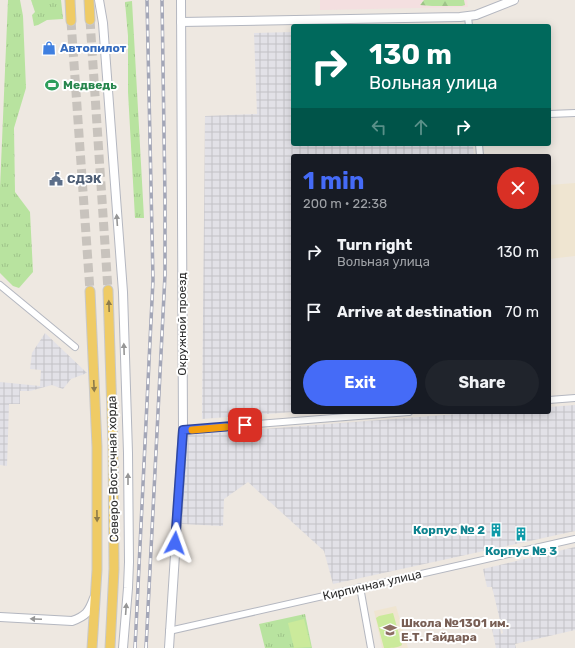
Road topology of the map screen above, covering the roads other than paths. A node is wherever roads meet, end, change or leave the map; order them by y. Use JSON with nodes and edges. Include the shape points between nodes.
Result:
{"nodes":[{"id":1,"x":70,"y":0,"type":"edge"},
{"id":2,"x":89,"y":0,"type":"edge"},
{"id":3,"x":99,"y":0,"type":"edge"},
{"id":4,"x":181,"y":0,"type":"edge"},
{"id":5,"x":514,"y":0,"type":"edge"},
{"id":6,"x":468,"y":17,"type":"junction"},
{"id":7,"x":90,"y":20,"type":"tunnel mouth"},
{"id":8,"x":71,"y":21,"type":"tunnel mouth"},
{"id":9,"x":181,"y":22,"type":"junction"},
{"id":10,"x":469,"y":24,"type":"edge"},
{"id":11,"x":575,"y":112,"type":"edge"},
{"id":12,"x":551,"y":114,"type":"edge"},
{"id":13,"x":0,"y":285,"type":"edge"},
{"id":14,"x":108,"y":290,"type":"tunnel mouth"},
{"id":15,"x":90,"y":291,"type":"tunnel mouth"},
{"id":16,"x":75,"y":347,"type":"dead end"},
{"id":17,"x":575,"y":398,"type":"edge"},
{"id":18,"x":551,"y":400,"type":"edge"},
{"id":19,"x":384,"y":414,"type":"edge"},
{"id":20,"x":183,"y":430,"type":"junction"},
{"id":21,"x":575,"y":539,"type":"edge"},
{"id":22,"x":360,"y":588,"type":"junction"},
{"id":23,"x":96,"y":589,"type":"junction"},
{"id":24,"x":0,"y":617,"type":"edge"},
{"id":25,"x":169,"y":631,"type":"junction"},
{"id":26,"x":92,"y":648,"type":"edge"},
{"id":27,"x":110,"y":648,"type":"edge"},
{"id":28,"x":123,"y":648,"type":"edge"},
{"id":29,"x":169,"y":648,"type":"edge"},
{"id":30,"x":371,"y":648,"type":"edge"}],
"edges":[{"from":1,"to":8,"type":"main road"},
{"from":2,"to":7,"type":"main road"},
{"from":28,"to":3,"type":"street","one_way":true,"via":[[128,588],[128,454],[123,292],[103,23]]},
{"from":4,"to":9,"type":"street","name":"Окружной проезд"},
{"from":5,"to":6,"type":"street"},
{"from":6,"to":9,"type":"street"},
{"from":6,"to":10,"type":"street"},
{"from":9,"to":20,"type":"street","name":"Окружной проезд"},
{"from":11,"to":12,"type":"street"},
{"from":13,"to":16,"type":"street"},
{"from":27,"to":14,"type":"main road","name":"Северо-Восточная хорда","one_way":true,"via":[[114,569]]},
{"from":15,"to":23,"type":"main road","name":"Северо-Восточная хорда","one_way":true,"via":[[98,447]]},
{"from":17,"to":18,"type":"street"},
{"from":19,"to":20,"type":"street"},
{"from":20,"to":25,"type":"street","name":"Окружной проезд"},
{"from":21,"to":22,"type":"street","name":"Кирпичная улица"},
{"from":22,"to":25,"type":"street","name":"Кирпичная улица"},
{"from":22,"to":30,"type":"street"},
{"from":23,"to":24,"type":"street","one_way":true,"via":[[88,612],[72,620]]},
{"from":23,"to":26,"type":"main road","name":"Северо-Восточная хорда"},
{"from":25,"to":29,"type":"street","name":"Окружной проезд"}]}
